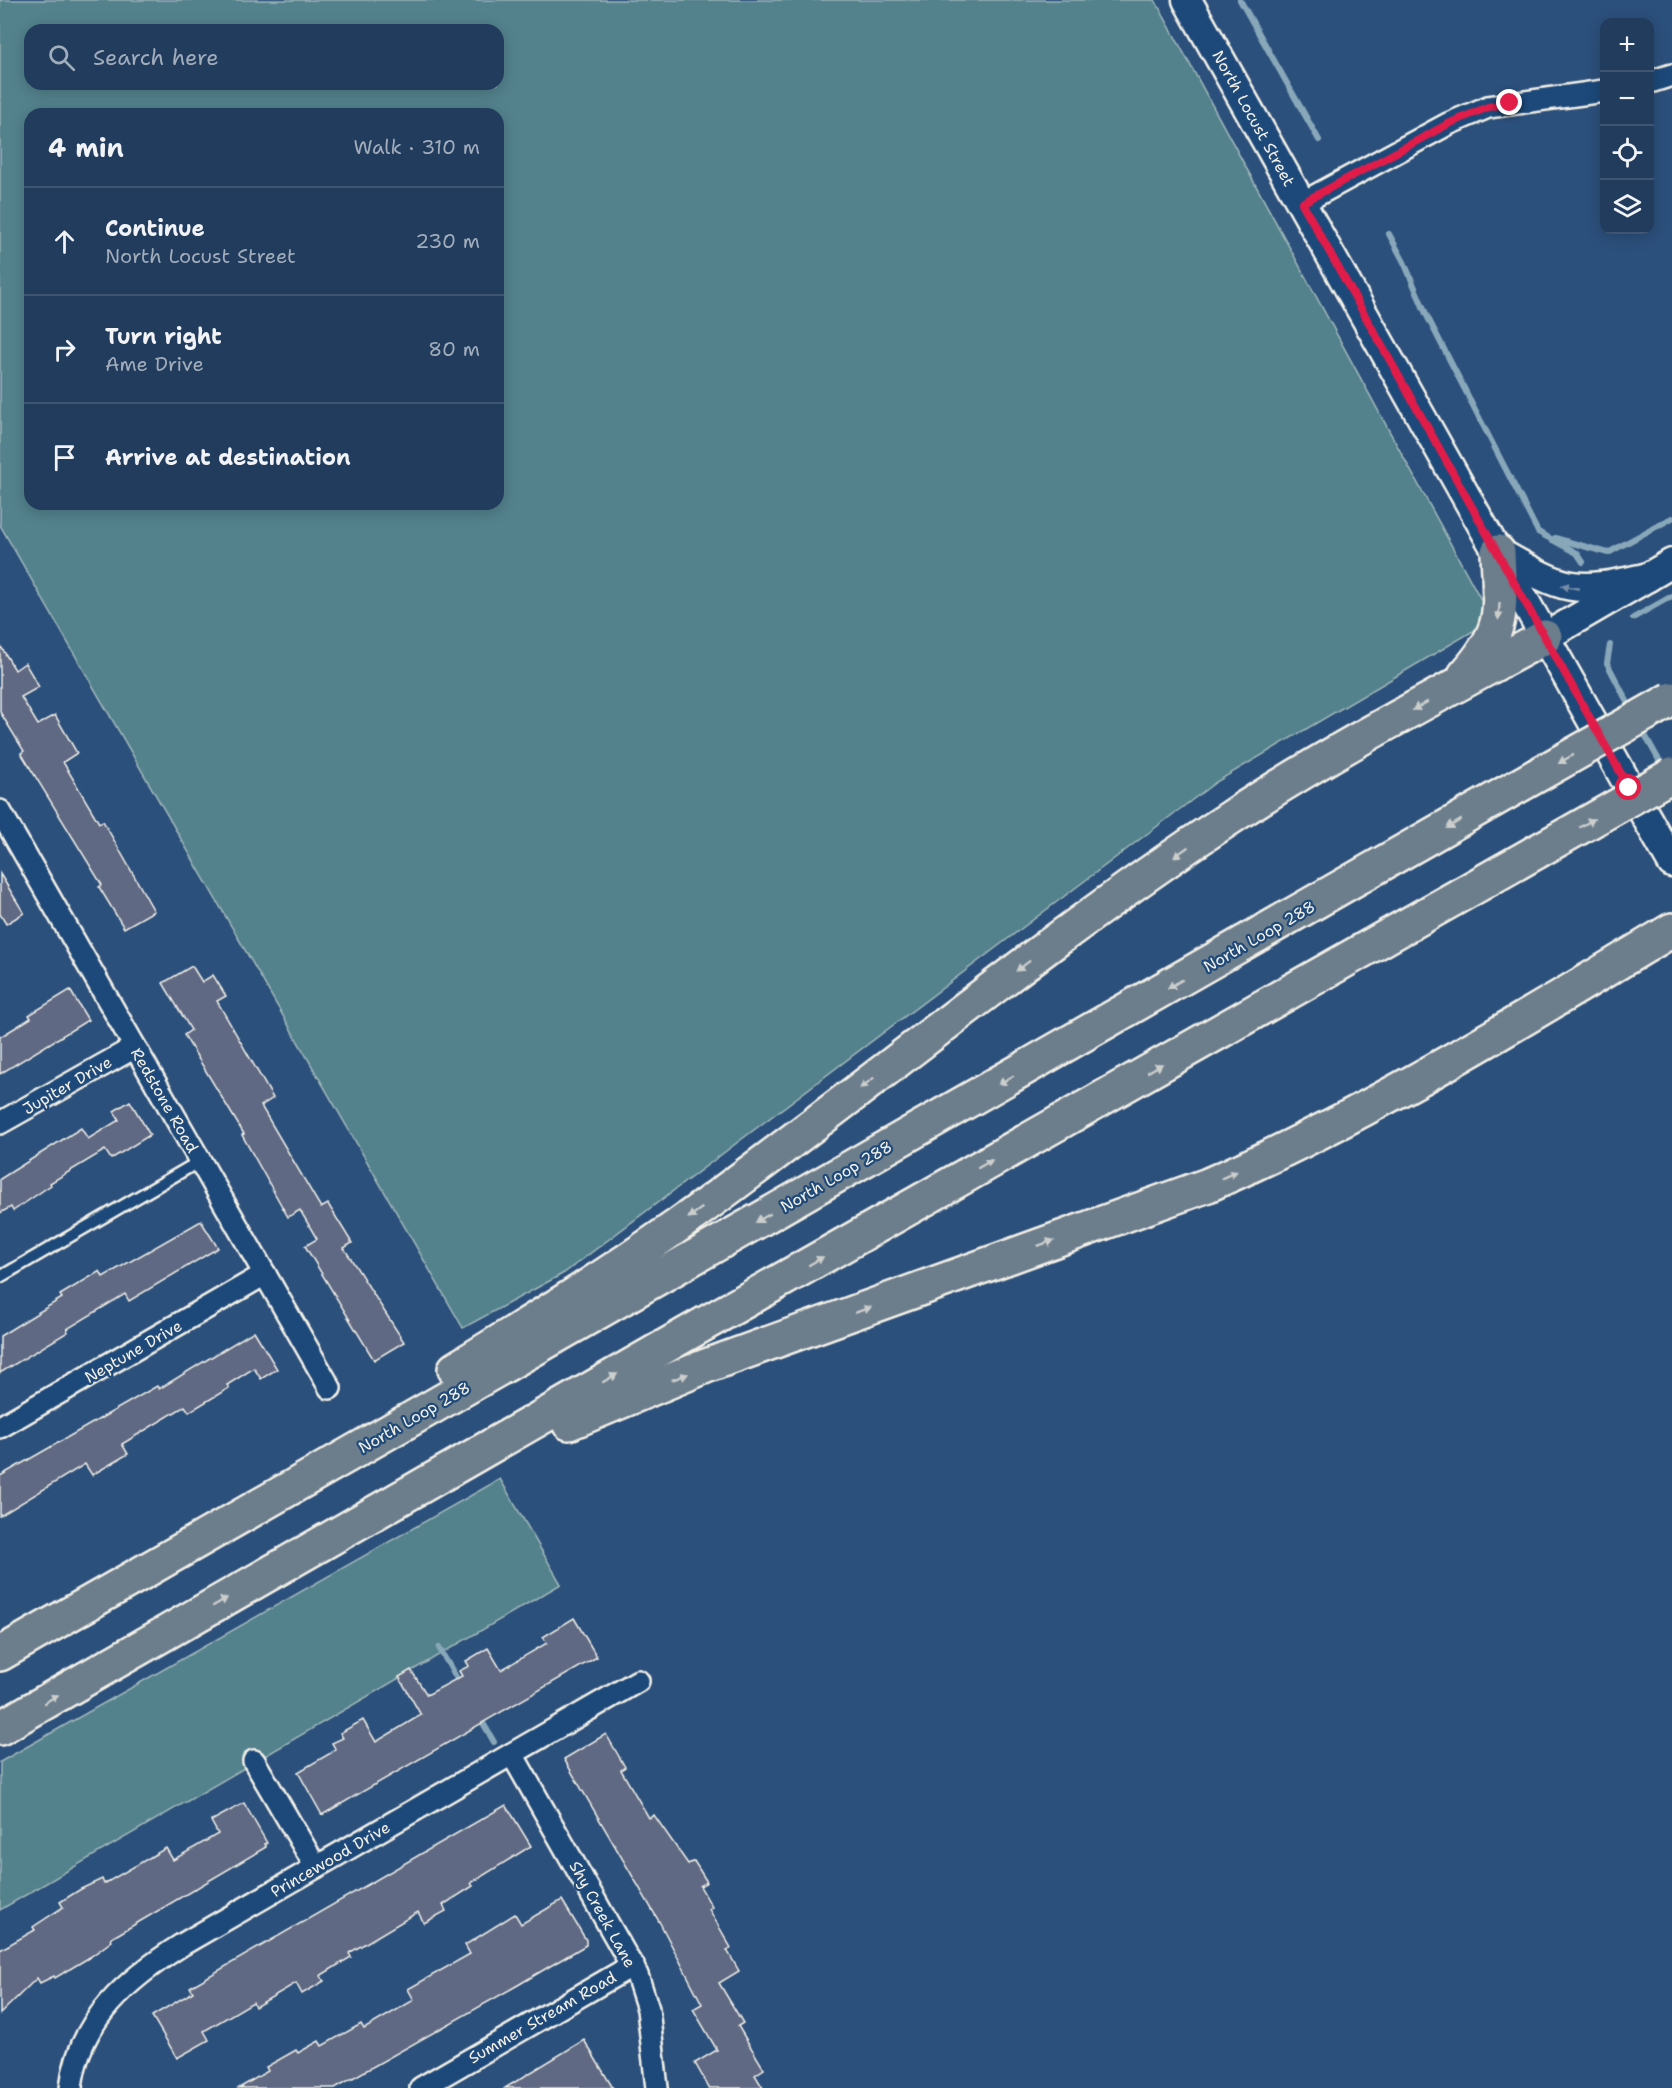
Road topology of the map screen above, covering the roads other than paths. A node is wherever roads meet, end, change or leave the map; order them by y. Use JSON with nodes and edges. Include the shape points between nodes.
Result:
{"nodes":[{"id":1,"x":1187,"y":0,"type":"edge"},
{"id":2,"x":1672,"y":75,"type":"edge"},
{"id":3,"x":1654,"y":81,"type":"edge"},
{"id":4,"x":1600,"y":92,"type":"edge"},
{"id":5,"x":1302,"y":203,"type":"junction"},
{"id":6,"x":1498,"y":552,"type":"junction"},
{"id":7,"x":1660,"y":570,"type":"edge"},
{"id":8,"x":1545,"y":636,"type":"junction"},
{"id":9,"x":1453,"y":687,"type":"junction"},
{"id":10,"x":1672,"y":699,"type":"edge"},
{"id":11,"x":1672,"y":775,"type":"edge"},
{"id":12,"x":1,"y":815,"type":"edge"},
{"id":13,"x":1672,"y":863,"type":"edge"},
{"id":14,"x":1672,"y":930,"type":"edge"},
{"id":15,"x":1672,"y":960,"type":"edge"},
{"id":16,"x":1612,"y":966,"type":"junction"},
{"id":17,"x":135,"y":1047,"type":"junction"},
{"id":18,"x":0,"y":1123,"type":"edge"},
{"id":19,"x":200,"y":1161,"type":"junction"},
{"id":20,"x":265,"y":1274,"type":"junction"},
{"id":21,"x":0,"y":1277,"type":"edge"},
{"id":22,"x":330,"y":1388,"type":"dead end"},
{"id":23,"x":0,"y":1427,"type":"edge"},
{"id":24,"x":359,"y":1522,"type":"junction"},
{"id":25,"x":126,"y":1581,"type":"junction"},
{"id":26,"x":0,"y":1654,"type":"edge"},
{"id":27,"x":638,"y":1681,"type":"dead end"},
{"id":28,"x":0,"y":1728,"type":"edge"},
{"id":29,"x":512,"y":1754,"type":"junction"},
{"id":30,"x":254,"y":1761,"type":"dead end"},
{"id":31,"x":316,"y":1867,"type":"junction"},
{"id":32,"x":633,"y":1965,"type":"junction"},
{"id":33,"x":71,"y":2086,"type":"edge"},
{"id":34,"x":421,"y":2088,"type":"edge"},
{"id":35,"x":657,"y":2088,"type":"edge"}],
"edges":[{"from":1,"to":5,"type":"main road","name":"North Locust Street"},
{"from":2,"to":3,"type":"street"},
{"from":4,"to":5,"type":"street","via":[[1488,107],[1448,124]]},
{"from":5,"to":6,"type":"main road","name":"North Locust Street"},
{"from":7,"to":6,"type":"main road","one_way":true,"via":[[1606,587],[1574,588],[1542,577]]},
{"from":6,"to":8,"type":"main road","name":"North Locust Street"},
{"from":6,"to":9,"type":"highway","one_way":true,"via":[[1500,600],[1495,634],[1487,649]]},
{"from":7,"to":8,"type":"main road"},
{"from":8,"to":9,"type":"highway"},
{"from":8,"to":13,"type":"main road","name":"North Locust Street"},
{"from":9,"to":25,"type":"highway","one_way":true,"via":[[1308,768],[1229,818],[1064,935],[630,1258],[438,1380],[249,1493]]},
{"from":10,"to":25,"type":"highway","name":"North Loop 288","one_way":true,"bridge":true},
{"from":24,"to":11,"type":"highway","one_way":true,"bridge":true},
{"from":12,"to":17,"type":"street","name":"Redstone Road"},
{"from":14,"to":16,"type":"highway"},
{"from":15,"to":16,"type":"highway","via":[[1646,957]]},
{"from":24,"to":16,"type":"highway","one_way":true,"via":[[474,1465],[640,1392],[1208,1185],[1420,1078]]},
{"from":17,"to":18,"type":"street","name":"Jupiter Drive"},
{"from":17,"to":19,"type":"street","name":"Redstone Road"},
{"from":19,"to":20,"type":"street","name":"Redstone Road"},
{"from":19,"to":21,"type":"lane"},
{"from":20,"to":22,"type":"street","name":"Redstone Road"},
{"from":20,"to":23,"type":"street","name":"Neptune Drive"},
{"from":28,"to":24,"type":"highway","one_way":true},
{"from":25,"to":26,"type":"highway","name":"North Loop 288"},
{"from":27,"to":29,"type":"street","name":"Princewood Drive"},
{"from":29,"to":31,"type":"street","name":"Princewood Drive"},
{"from":29,"to":32,"type":"street","name":"Shy Creek Lane"},
{"from":30,"to":31,"type":"street"},
{"from":31,"to":33,"type":"street","name":"Princewood Drive","via":[[169,1953],[125,1985],[103,2008],[88,2033],[76,2059]]},
{"from":32,"to":34,"type":"street","name":"Summer Stream Road"},
{"from":32,"to":35,"type":"street","name":"Shy Creek Lane","via":[[648,2009]]}]}
